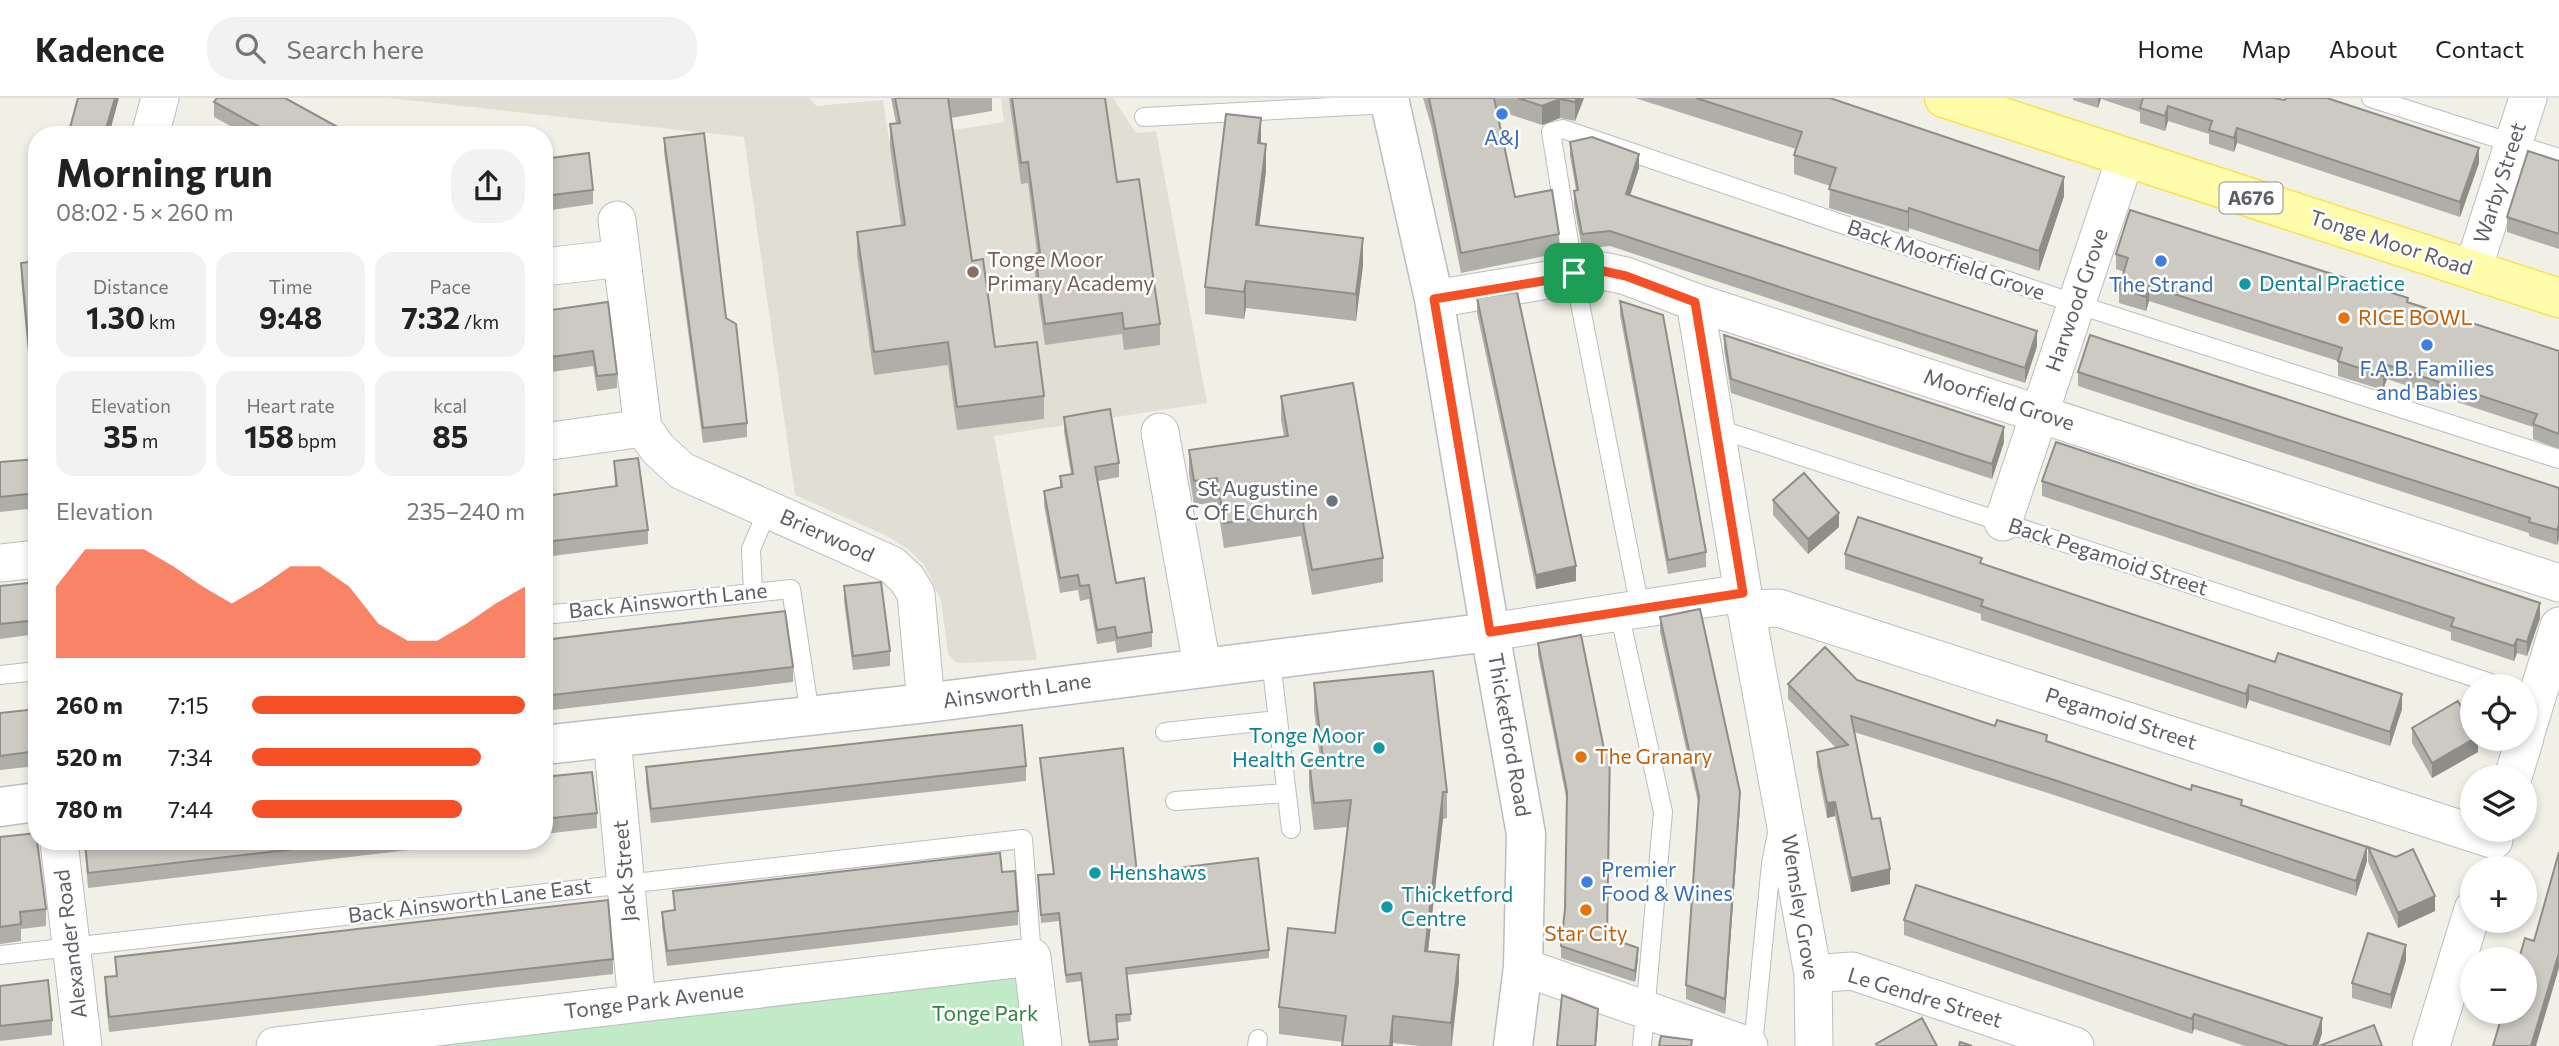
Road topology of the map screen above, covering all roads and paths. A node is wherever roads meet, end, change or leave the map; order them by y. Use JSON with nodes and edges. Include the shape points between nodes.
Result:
{"nodes":[{"id":1,"x":160,"y":98,"type":"edge"},
{"id":2,"x":1944,"y":98,"type":"edge"},
{"id":3,"x":2371,"y":98,"type":"edge"},
{"id":4,"x":2528,"y":98,"type":"edge"},
{"id":5,"x":1390,"y":101,"type":"edge"},
{"id":6,"x":2006,"y":108,"type":"edge"},
{"id":7,"x":1144,"y":117,"type":"dead end"},
{"id":8,"x":152,"y":126,"type":"edge"},
{"id":9,"x":2513,"y":144,"type":"junction"},
{"id":10,"x":2559,"y":158,"type":"edge"},
{"id":11,"x":2125,"y":159,"type":"junction"},
{"id":12,"x":617,"y":220,"type":"dead end"},
{"id":13,"x":622,"y":258,"type":"junction"},
{"id":14,"x":553,"y":266,"type":"edge"},
{"id":15,"x":2473,"y":269,"type":"junction"},
{"id":16,"x":1574,"y":273,"type":"junction"},
{"id":17,"x":2559,"y":298,"type":"edge"},
{"id":18,"x":1434,"y":299,"type":"junction"},
{"id":19,"x":1695,"y":302,"type":"junction"},
{"id":20,"x":2076,"y":304,"type":"junction"},
{"id":21,"x":2040,"y":413,"type":"junction"},
{"id":22,"x":643,"y":428,"type":"junction"},
{"id":23,"x":1716,"y":428,"type":"junction"},
{"id":24,"x":1160,"y":432,"type":"dead end"},
{"id":25,"x":553,"y":441,"type":"edge"},
{"id":26,"x":2559,"y":459,"type":"edge"},
{"id":27,"x":768,"y":509,"type":"junction"},
{"id":28,"x":2003,"y":522,"type":"junction"},
{"id":29,"x":28,"y":560,"type":"edge"},
{"id":30,"x":0,"y":563,"type":"edge"},
{"id":31,"x":2559,"y":583,"type":"edge"},
{"id":32,"x":754,"y":592,"type":"junction"},
{"id":33,"x":1745,"y":601,"type":"junction"},
{"id":34,"x":1629,"y":610,"type":"junction"},
{"id":35,"x":553,"y":614,"type":"edge"},
{"id":36,"x":2559,"y":626,"type":"edge"},
{"id":37,"x":1490,"y":632,"type":"junction"},
{"id":38,"x":1271,"y":661,"type":"junction"},
{"id":39,"x":1202,"y":666,"type":"junction"},
{"id":40,"x":28,"y":672,"type":"edge"},
{"id":41,"x":2464,"y":674,"type":"edge"},
{"id":42,"x":0,"y":675,"type":"edge"},
{"id":43,"x":2537,"y":681,"type":"edge"},
{"id":44,"x":926,"y":703,"type":"junction"},
{"id":45,"x":810,"y":715,"type":"junction"},
{"id":46,"x":1278,"y":720,"type":"junction"},
{"id":47,"x":1165,"y":732,"type":"dead end"},
{"id":48,"x":612,"y":738,"type":"junction"},
{"id":49,"x":553,"y":744,"type":"edge"},
{"id":50,"x":1286,"y":793,"type":"junction"},
{"id":51,"x":1175,"y":801,"type":"dead end"},
{"id":52,"x":28,"y":803,"type":"edge"},
{"id":53,"x":0,"y":807,"type":"edge"},
{"id":54,"x":1783,"y":810,"type":"junction"},
{"id":55,"x":1291,"y":830,"type":"dead end"},
{"id":56,"x":2492,"y":846,"type":"edge"},
{"id":57,"x":60,"y":850,"type":"edge"},
{"id":58,"x":626,"y":883,"type":"junction"},
{"id":59,"x":2466,"y":933,"type":"edge"},
{"id":60,"x":71,"y":946,"type":"junction"},
{"id":61,"x":0,"y":955,"type":"edge"},
{"id":62,"x":1032,"y":957,"type":"junction"},
{"id":63,"x":1522,"y":967,"type":"junction"},
{"id":64,"x":1813,"y":974,"type":"junction"},
{"id":65,"x":637,"y":1003,"type":"junction"},
{"id":66,"x":1645,"y":1010,"type":"junction"},
{"id":67,"x":83,"y":1046,"type":"edge"},
{"id":68,"x":275,"y":1046,"type":"edge"},
{"id":69,"x":1043,"y":1046,"type":"edge"},
{"id":70,"x":1513,"y":1046,"type":"edge"},
{"id":71,"x":1642,"y":1046,"type":"edge"},
{"id":72,"x":1751,"y":1046,"type":"edge"},
{"id":73,"x":1814,"y":1046,"type":"edge"},
{"id":74,"x":2075,"y":1046,"type":"edge"},
{"id":75,"x":2431,"y":1046,"type":"edge"}],
"edges":[{"from":1,"to":8,"type":"street"},
{"from":2,"to":6,"type":"main road","name":"Tonge Moor Road","number":"A676"},
{"from":3,"to":9,"type":"lane"},
{"from":4,"to":9,"type":"street","name":"Warby Street"},
{"from":5,"to":7,"type":"lane"},
{"from":5,"to":18,"type":"main road","name":"Thicketford Road"},
{"from":6,"to":11,"type":"main road","name":"Tonge Moor Road","number":"A676"},
{"from":9,"to":10,"type":"lane"},
{"from":9,"to":15,"type":"street","name":"Warby Street"},
{"from":11,"to":15,"type":"main road","name":"Tonge Moor Road","number":"A676"},
{"from":11,"to":20,"type":"street","name":"Harwood Grove"},
{"from":12,"to":13,"type":"street"},
{"from":13,"to":14,"type":"street"},
{"from":13,"to":22,"type":"street"},
{"from":15,"to":17,"type":"main road","name":"Tonge Moor Road","number":"A676"},
{"from":16,"to":18,"type":"street","name":"Moorfield Grove"},
{"from":16,"to":19,"type":"street","name":"Moorfield Grove","via":[[1603,271],[1626,276]]},
{"from":16,"to":20,"type":"lane","name":"Back Moorfield Grove","via":[[1551,132],[1563,129]]},
{"from":16,"to":34,"type":"lane"},
{"from":18,"to":37,"type":"main road","name":"Thicketford Road"},
{"from":19,"to":21,"type":"street","name":"Moorfield Grove"},
{"from":19,"to":23,"type":"street","name":"Wemsley Grove"},
{"from":20,"to":21,"type":"street","name":"Harwood Grove"},
{"from":20,"to":26,"type":"lane","name":"Back Moorfield Grove"},
{"from":21,"to":28,"type":"street","name":"Harwood Grove"},
{"from":21,"to":31,"type":"street","name":"Moorfield Grove"},
{"from":22,"to":25,"type":"street"},
{"from":22,"to":27,"type":"street","name":"Brierwood","via":[[682,471]]},
{"from":23,"to":28,"type":"lane","name":"Back Pegamoid Street"},
{"from":23,"to":33,"type":"street","name":"Wemsley Grove"},
{"from":24,"to":39,"type":"street","via":[[1158,496]]},
{"from":27,"to":32,"type":"lane","via":[[751,549]]},
{"from":27,"to":44,"type":"street","name":"Brierwood","via":[[892,565],[907,579],[916,594]]},
{"from":28,"to":41,"type":"lane","name":"Back Pegamoid Street"},
{"from":29,"to":30,"type":"street"},
{"from":32,"to":35,"type":"lane","name":"Back Ainsworth Lane"},
{"from":32,"to":45,"type":"lane","name":"Back Ainsworth Lane","via":[[791,589]]},
{"from":33,"to":34,"type":"street","name":"Pegamoid Street"},
{"from":33,"to":54,"type":"street","name":"Wemsley Grove"},
{"from":33,"to":56,"type":"street","name":"Pegamoid Street","via":[[1779,608]]},
{"from":34,"to":37,"type":"street","name":"Pegamoid Street"},
{"from":34,"to":66,"type":"lane","via":[[1663,812]]},
{"from":36,"to":43,"type":"street"},
{"from":37,"to":38,"type":"main road","name":"Ainsworth Lane"},
{"from":37,"to":63,"type":"main road","name":"Thicketford Road","via":[[1526,834]]},
{"from":38,"to":39,"type":"main road","name":"Ainsworth Lane"},
{"from":38,"to":46,"type":"lane"},
{"from":39,"to":44,"type":"main road","name":"Ainsworth Lane"},
{"from":40,"to":42,"type":"lane"},
{"from":44,"to":45,"type":"main road","name":"Ainsworth Lane"},
{"from":45,"to":48,"type":"main road","name":"Ainsworth Lane"},
{"from":46,"to":47,"type":"lane"},
{"from":46,"to":50,"type":"lane"},
{"from":48,"to":49,"type":"main road","name":"Ainsworth Lane"},
{"from":48,"to":58,"type":"street","name":"Jack Street"},
{"from":50,"to":51,"type":"lane"},
{"from":50,"to":55,"type":"lane"},
{"from":52,"to":53,"type":"main road"},
{"from":54,"to":64,"type":"street","name":"Wemsley Grove"},
{"from":54,"to":72,"type":"lane","name":"Wemsley Grove","via":[[1771,864]]},
{"from":57,"to":60,"type":"street","name":"Alexander Road"},
{"from":58,"to":60,"type":"lane","name":"Back Ainsworth Lane East"},
{"from":58,"to":62,"type":"lane","name":"Back Ainsworth Lane East","via":[[1023,839]]},
{"from":58,"to":65,"type":"street","name":"Jack Street"},
{"from":59,"to":75,"type":"street"},
{"from":60,"to":61,"type":"lane","name":"Back Ainsworth Lane East"},
{"from":60,"to":67,"type":"street","name":"Alexander Road"},
{"from":62,"to":65,"type":"street","name":"Tonge Park Avenue"},
{"from":62,"to":69,"type":"street"},
{"from":63,"to":66,"type":"street"},
{"from":63,"to":70,"type":"main road","name":"Thicketford Road"},
{"from":64,"to":73,"type":"street","name":"Wemsley Grove"},
{"from":64,"to":74,"type":"street","name":"Le Gendre Street","via":[[1852,971]]},
{"from":65,"to":68,"type":"street","name":"Tonge Park Avenue"},
{"from":66,"to":71,"type":"lane"},
{"from":66,"to":72,"type":"street"}]}
